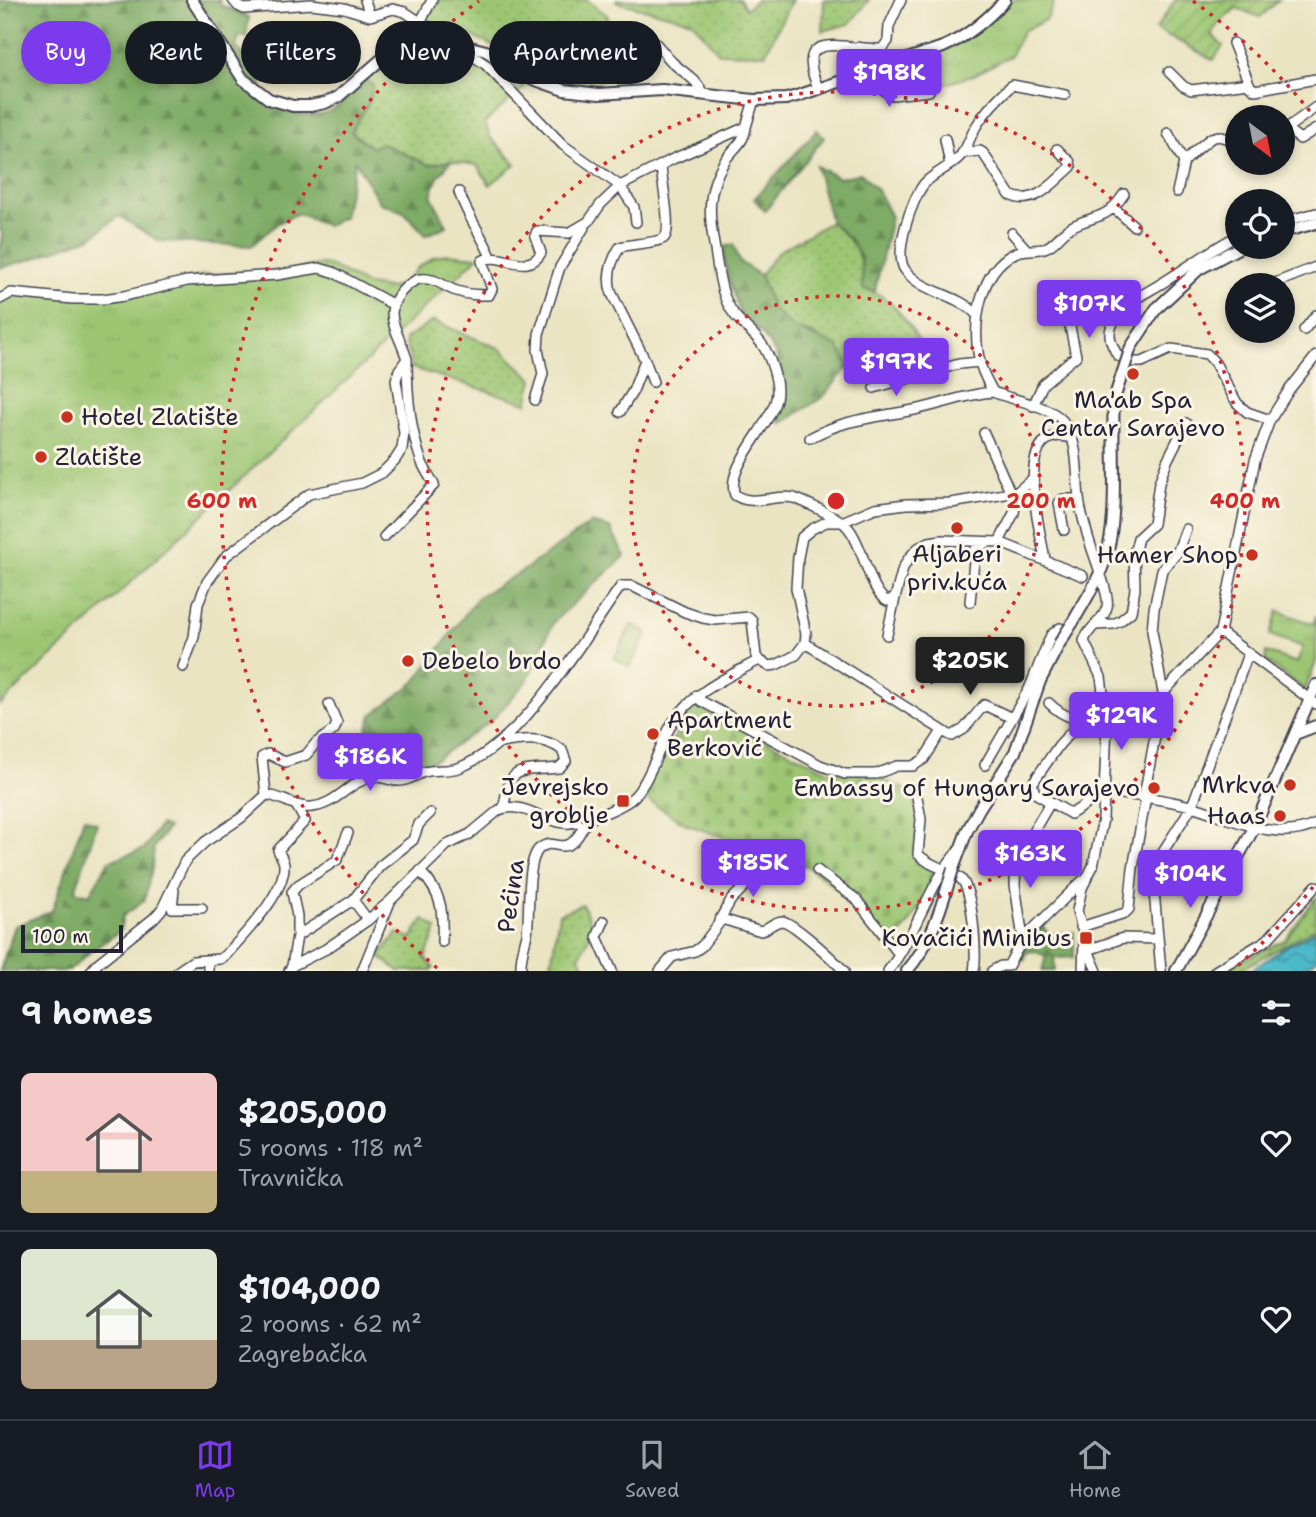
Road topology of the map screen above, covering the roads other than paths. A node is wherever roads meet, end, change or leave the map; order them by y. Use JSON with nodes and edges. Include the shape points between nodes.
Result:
{"nodes":[{"id":1,"x":192,"y":0,"type":"edge"},
{"id":2,"x":233,"y":0,"type":"edge"},
{"id":3,"x":365,"y":0,"type":"edge"},
{"id":4,"x":432,"y":0,"type":"edge"},
{"id":5,"x":901,"y":0,"type":"edge"},
{"id":6,"x":1005,"y":0,"type":"edge"},
{"id":7,"x":370,"y":16,"type":"junction"},
{"id":8,"x":421,"y":21,"type":"joint"},
{"id":9,"x":1233,"y":43,"type":"dead end"},
{"id":10,"x":475,"y":48,"type":"edge"},
{"id":11,"x":662,"y":51,"type":"edge"},
{"id":12,"x":475,"y":57,"type":"edge"},
{"id":13,"x":375,"y":65,"type":"edge"},
{"id":14,"x":1169,"y":72,"type":"dead end"},
{"id":15,"x":860,"y":76,"type":"junction"},
{"id":16,"x":1316,"y":79,"type":"edge"},
{"id":17,"x":1249,"y":83,"type":"junction"},
{"id":18,"x":819,"y":90,"type":"junction"},
{"id":19,"x":929,"y":91,"type":"dead end"},
{"id":20,"x":704,"y":95,"type":"junction"},
{"id":21,"x":1065,"y":95,"type":"dead end"},
{"id":22,"x":754,"y":100,"type":"junction"},
{"id":23,"x":1316,"y":107,"type":"edge"},
{"id":24,"x":1295,"y":123,"type":"edge"},
{"id":25,"x":746,"y":127,"type":"junction"},
{"id":26,"x":1316,"y":129,"type":"edge"},
{"id":27,"x":1168,"y":133,"type":"dead end"},
{"id":28,"x":1295,"y":137,"type":"edge"},
{"id":29,"x":1225,"y":138,"type":"edge"},
{"id":30,"x":945,"y":139,"type":"dead end"},
{"id":31,"x":1057,"y":149,"type":"dead end"},
{"id":32,"x":962,"y":153,"type":"junction"},
{"id":33,"x":1184,"y":162,"type":"junction"},
{"id":34,"x":661,"y":165,"type":"junction"},
{"id":35,"x":950,"y":165,"type":"junction"},
{"id":36,"x":620,"y":186,"type":"junction"},
{"id":37,"x":459,"y":192,"type":"dead end"},
{"id":38,"x":1177,"y":192,"type":"dead end"},
{"id":39,"x":1124,"y":194,"type":"dead end"},
{"id":40,"x":1114,"y":208,"type":"junction"},
{"id":41,"x":1316,"y":213,"type":"edge"},
{"id":42,"x":588,"y":222,"type":"junction"},
{"id":43,"x":636,"y":222,"type":"dead end"},
{"id":44,"x":1295,"y":222,"type":"edge"},
{"id":45,"x":1316,"y":223,"type":"edge"},
{"id":46,"x":1295,"y":225,"type":"edge"},
{"id":47,"x":1134,"y":226,"type":"dead end"},
{"id":48,"x":1012,"y":233,"type":"dead end"},
{"id":49,"x":1225,"y":242,"type":"edge"},
{"id":50,"x":1027,"y":250,"type":"junction"},
{"id":51,"x":1225,"y":255,"type":"edge"},
{"id":52,"x":491,"y":257,"type":"junction"},
{"id":53,"x":1316,"y":267,"type":"edge"},
{"id":54,"x":1295,"y":275,"type":"edge"},
{"id":55,"x":0,"y":299,"type":"edge"},
{"id":56,"x":392,"y":304,"type":"junction"},
{"id":57,"x":1045,"y":306,"type":"dead end"},
{"id":58,"x":1316,"y":315,"type":"edge"},
{"id":59,"x":977,"y":316,"type":"junction"},
{"id":60,"x":1304,"y":330,"type":"dead end"},
{"id":61,"x":1316,"y":356,"type":"edge"},
{"id":62,"x":407,"y":359,"type":"junction"},
{"id":63,"x":645,"y":360,"type":"junction"},
{"id":64,"x":979,"y":362,"type":"junction"},
{"id":65,"x":653,"y":382,"type":"dead end"},
{"id":66,"x":874,"y":388,"type":"dead end"},
{"id":67,"x":993,"y":392,"type":"junction"},
{"id":68,"x":535,"y":400,"type":"dead end"},
{"id":69,"x":1033,"y":406,"type":"junction"},
{"id":70,"x":620,"y":412,"type":"dead end"},
{"id":71,"x":1270,"y":420,"type":"junction"},
{"id":72,"x":1186,"y":423,"type":"dead end"},
{"id":73,"x":984,"y":433,"type":"dead end"},
{"id":74,"x":810,"y":438,"type":"dead end"},
{"id":75,"x":1072,"y":438,"type":"junction"},
{"id":76,"x":1031,"y":480,"type":"junction"},
{"id":77,"x":1014,"y":493,"type":"junction"},
{"id":78,"x":1079,"y":499,"type":"junction"},
{"id":79,"x":842,"y":522,"type":"junction"},
{"id":80,"x":1186,"y":529,"type":"dead end"},
{"id":81,"x":1064,"y":530,"type":"dead end"},
{"id":82,"x":384,"y":537,"type":"dead end"},
{"id":83,"x":995,"y":542,"type":"junction"},
{"id":84,"x":1045,"y":559,"type":"junction"},
{"id":85,"x":1099,"y":574,"type":"junction"},
{"id":86,"x":1083,"y":576,"type":"dead end"},
{"id":87,"x":895,"y":598,"type":"junction"},
{"id":88,"x":970,"y":602,"type":"dead end"},
{"id":89,"x":1095,"y":625,"type":"junction"},
{"id":90,"x":1073,"y":626,"type":"junction"},
{"id":91,"x":1060,"y":628,"type":"dead end"},
{"id":92,"x":1220,"y":632,"type":"junction"},
{"id":93,"x":887,"y":635,"type":"dead end"},
{"id":94,"x":1086,"y":635,"type":"junction"},
{"id":95,"x":805,"y":643,"type":"junction"},
{"id":96,"x":1248,"y":653,"type":"junction"},
{"id":97,"x":759,"y":660,"type":"junction"},
{"id":98,"x":183,"y":667,"type":"dead end"},
{"id":99,"x":1316,"y":685,"type":"edge"},
{"id":100,"x":1163,"y":693,"type":"junction"},
{"id":101,"x":697,"y":695,"type":"junction"},
{"id":102,"x":1313,"y":701,"type":"edge"},
{"id":103,"x":1049,"y":703,"type":"dead end"},
{"id":104,"x":329,"y":704,"type":"dead end"},
{"id":105,"x":1010,"y":717,"type":"junction"},
{"id":106,"x":1081,"y":721,"type":"junction"},
{"id":107,"x":1107,"y":724,"type":"junction"},
{"id":108,"x":1316,"y":726,"type":"edge"},
{"id":109,"x":942,"y":731,"type":"junction"},
{"id":110,"x":1295,"y":734,"type":"junction"},
{"id":111,"x":501,"y":743,"type":"junction"},
{"id":112,"x":985,"y":765,"type":"dead end"},
{"id":113,"x":1105,"y":792,"type":"junction"},
{"id":114,"x":266,"y":795,"type":"junction"},
{"id":115,"x":917,"y":797,"type":"dead end"},
{"id":116,"x":1145,"y":797,"type":"junction"},
{"id":117,"x":1050,"y":803,"type":"junction"},
{"id":118,"x":296,"y":805,"type":"junction"},
{"id":119,"x":1192,"y":806,"type":"junction"},
{"id":120,"x":504,"y":807,"type":"junction"},
{"id":121,"x":430,"y":813,"type":"dead end"},
{"id":122,"x":587,"y":819,"type":"junction"},
{"id":123,"x":1316,"y":824,"type":"edge"},
{"id":124,"x":1255,"y":825,"type":"junction"},
{"id":125,"x":348,"y":833,"type":"dead end"},
{"id":126,"x":181,"y":855,"type":"dead end"},
{"id":127,"x":764,"y":863,"type":"dead end"},
{"id":128,"x":817,"y":870,"type":"dead end"},
{"id":129,"x":948,"y":870,"type":"junction"},
{"id":130,"x":420,"y":871,"type":"junction"},
{"id":131,"x":178,"y":875,"type":"junction"},
{"id":132,"x":282,"y":876,"type":"junction"},
{"id":133,"x":1087,"y":877,"type":"junction"},
{"id":134,"x":298,"y":885,"type":"junction"},
{"id":135,"x":1316,"y":886,"type":"edge"},
{"id":136,"x":353,"y":900,"type":"junction"},
{"id":137,"x":390,"y":901,"type":"junction"},
{"id":138,"x":202,"y":908,"type":"dead end"},
{"id":139,"x":368,"y":920,"type":"junction"},
{"id":140,"x":604,"y":921,"type":"dead end"},
{"id":141,"x":719,"y":921,"type":"junction"},
{"id":142,"x":1081,"y":927,"type":"junction"},
{"id":143,"x":297,"y":936,"type":"junction"},
{"id":144,"x":1024,"y":939,"type":"junction"},
{"id":145,"x":1084,"y":939,"type":"junction"},
{"id":146,"x":1158,"y":939,"type":"junction"},
{"id":147,"x":442,"y":942,"type":"dead end"},
{"id":148,"x":1088,"y":950,"type":"junction"},
{"id":149,"x":899,"y":954,"type":"junction"},
{"id":150,"x":208,"y":960,"type":"junction"},
{"id":151,"x":291,"y":969,"type":"edge"},
{"id":152,"x":1012,"y":969,"type":"edge"},
{"id":153,"x":91,"y":971,"type":"edge"},
{"id":154,"x":178,"y":971,"type":"edge"},
{"id":155,"x":208,"y":971,"type":"edge"},
{"id":156,"x":362,"y":971,"type":"edge"},
{"id":157,"x":521,"y":971,"type":"edge"},
{"id":158,"x":612,"y":971,"type":"edge"},
{"id":159,"x":660,"y":971,"type":"edge"},
{"id":160,"x":844,"y":971,"type":"edge"},
{"id":161,"x":888,"y":971,"type":"edge"},
{"id":162,"x":907,"y":971,"type":"edge"},
{"id":163,"x":974,"y":971,"type":"edge"},
{"id":164,"x":992,"y":971,"type":"edge"},
{"id":165,"x":1083,"y":971,"type":"edge"},
{"id":166,"x":1097,"y":971,"type":"edge"},
{"id":167,"x":1161,"y":971,"type":"edge"},
{"id":168,"x":1176,"y":971,"type":"edge"},
{"id":169,"x":1215,"y":971,"type":"edge"}],
"edges":[{"from":1,"to":13,"type":"main road","via":[[243,79],[269,99],[293,106],[325,103]]},
{"from":2,"to":7,"type":"street","via":[[244,9],[311,4]]},
{"from":3,"to":7,"type":"street"},
{"from":4,"to":8,"type":"street"},
{"from":5,"to":18,"type":"street","via":[[882,49],[834,45],[817,50],[809,66]]},
{"from":6,"to":15,"type":"main road","via":[[950,44]]},
{"from":7,"to":8,"type":"street","via":[[399,8]]},
{"from":9,"to":17,"type":"street"},
{"from":10,"to":20,"type":"main road","via":[[527,77],[564,90]]},
{"from":11,"to":20,"type":"street","via":[[690,74]]},
{"from":12,"to":36,"type":"street","via":[[563,145]]},
{"from":14,"to":17,"type":"street","via":[[1191,90]]},
{"from":15,"to":18,"type":"main road"},
{"from":15,"to":19,"type":"street","via":[[892,94]]},
{"from":16,"to":17,"type":"street","via":[[1256,91]]},
{"from":18,"to":22,"type":"main road","via":[[786,99]]},
{"from":20,"to":22,"type":"main road"},
{"from":21,"to":32,"type":"street","via":[[1012,85],[977,124]]},
{"from":22,"to":25,"type":"street"},
{"from":23,"to":24,"type":"street"},
{"from":25,"to":34,"type":"street"},
{"from":25,"to":79,"type":"street","via":[[741,144],[724,161],[716,179],[709,214],[723,292],[736,319],[764,349],[777,388],[761,430],[736,470],[733,489],[735,495],[746,499],[793,498]]},
{"from":26,"to":28,"type":"street"},
{"from":27,"to":33,"type":"street"},
{"from":29,"to":33,"type":"street","via":[[1211,138]]},
{"from":30,"to":35,"type":"street"},
{"from":31,"to":32,"type":"street","via":[[1071,167],[1027,199],[1010,195],[980,150]]},
{"from":32,"to":35,"type":"street"},
{"from":33,"to":38,"type":"street"},
{"from":34,"to":36,"type":"street"},
{"from":34,"to":63,"type":"street","via":[[668,232],[661,239],[620,247],[608,285]]},
{"from":35,"to":59,"type":"street","via":[[923,185],[905,231],[902,265],[917,281],[963,302]]},
{"from":36,"to":42,"type":"street"},
{"from":36,"to":43,"type":"street","via":[[634,206]]},
{"from":37,"to":52,"type":"street"},
{"from":39,"to":40,"type":"street"},
{"from":40,"to":47,"type":"street"},
{"from":40,"to":50,"type":"street","via":[[1070,227],[1047,247]]},
{"from":41,"to":44,"type":"street"},
{"from":42,"to":52,"type":"street","via":[[564,235],[537,231],[541,253],[537,259],[516,264]]},
{"from":42,"to":68,"type":"street","via":[[560,267],[539,334],[543,374]]},
{"from":45,"to":46,"type":"main road"},
{"from":48,"to":50,"type":"street"},
{"from":49,"to":71,"type":"street","via":[[1129,304],[1112,323],[1111,340],[1118,356],[1133,362],[1145,362],[1171,349],[1207,354],[1237,403]]},
{"from":50,"to":59,"type":"street","via":[[1000,264],[985,286]]},
{"from":51,"to":85,"type":"main road","bridge":true,"via":[[1199,269],[1156,309],[1131,347],[1114,399],[1112,527]]},
{"from":52,"to":56,"type":"street","via":[[482,261],[492,289],[489,295],[456,291],[422,278],[415,279]]},
{"from":53,"to":54,"type":"street"},
{"from":55,"to":56,"type":"street","via":[[11,293],[28,293],[103,299],[187,281],[319,268]]},
{"from":56,"to":62,"type":"street","via":[[390,313]]},
{"from":57,"to":69,"type":"street","via":[[1059,301],[1066,307],[1076,356],[1043,384]]},
{"from":58,"to":60,"type":"street"},
{"from":59,"to":64,"type":"street"},
{"from":61,"to":71,"type":"street"},
{"from":62,"to":82,"type":"street","via":[[407,388],[418,449],[434,485]]},
{"from":62,"to":98,"type":"street","via":[[396,380],[404,433],[395,460],[362,483],[309,494],[226,556],[198,604],[194,636]]},
{"from":63,"to":65,"type":"street"},
{"from":63,"to":70,"type":"street","via":[[634,391]]},
{"from":64,"to":66,"type":"street"},
{"from":64,"to":67,"type":"street"},
{"from":67,"to":69,"type":"street"},
{"from":67,"to":74,"type":"street","via":[[847,421]]},
{"from":69,"to":75,"type":"street","via":[[1061,419]]},
{"from":71,"to":92,"type":"street","via":[[1255,460]]},
{"from":72,"to":89,"type":"street","via":[[1159,483],[1153,524],[1138,538],[1131,612],[1120,621]]},
{"from":73,"to":77,"type":"street"},
{"from":75,"to":76,"type":"street","via":[[1059,436],[1041,444]]},
{"from":75,"to":78,"type":"street"},
{"from":76,"to":77,"type":"street"},
{"from":76,"to":84,"type":"street"},
{"from":77,"to":79,"type":"street","via":[[875,508]]},
{"from":77,"to":83,"type":"street","via":[[1014,513]]},
{"from":78,"to":81,"type":"street","via":[[1059,503]]},
{"from":78,"to":85,"type":"street"},
{"from":79,"to":87,"type":"street","via":[[881,597],[887,601]]},
{"from":79,"to":95,"type":"street","via":[[826,522],[801,541],[796,589]]},
{"from":80,"to":100,"type":"street","via":[[1177,553],[1162,570],[1154,609],[1152,631]]},
{"from":83,"to":84,"type":"street"},
{"from":83,"to":87,"type":"street","via":[[943,540],[918,548],[903,568]]},
{"from":83,"to":88,"type":"street","via":[[976,549]]},
{"from":84,"to":86,"type":"street"},
{"from":85,"to":89,"type":"street","via":[[1108,604]]},
{"from":85,"to":90,"type":"main road"},
{"from":87,"to":93,"type":"street"},
{"from":89,"to":94,"type":"street"},
{"from":90,"to":94,"type":"street"},
{"from":90,"to":129,"type":"main road","bridge":true,"via":[[1040,681],[1015,752]]},
{"from":91,"to":105,"type":"street","via":[[1051,635],[1029,689]]},
{"from":92,"to":96,"type":"street"},
{"from":92,"to":100,"type":"street"},
{"from":94,"to":107,"type":"street","via":[[1085,646],[1101,677]]},
{"from":95,"to":97,"type":"street","via":[[776,665]]},
{"from":95,"to":109,"type":"street"},
{"from":96,"to":102,"type":"street"},
{"from":96,"to":119,"type":"street"},
{"from":97,"to":101,"type":"street"},
{"from":97,"to":111,"type":"street","via":[[749,617],[703,618],[632,586],[621,586],[538,703]]},
{"from":99,"to":102,"type":"main road"},
{"from":100,"to":116,"type":"street"},
{"from":101,"to":109,"type":"street","via":[[820,765],[845,774],[876,774],[913,766],[924,759]]},
{"from":101,"to":122,"type":"street","via":[[673,722],[632,799]]},
{"from":102,"to":110,"type":"main road"},
{"from":103,"to":106,"type":"street","via":[[1062,715]]},
{"from":104,"to":114,"type":"street","via":[[337,723],[334,730],[306,755],[291,762],[268,754],[262,757]]},
{"from":105,"to":109,"type":"street","via":[[985,705],[956,735]]},
{"from":105,"to":112,"type":"street"},
{"from":106,"to":107,"type":"street"},
{"from":106,"to":117,"type":"street","via":[[1032,784],[1035,793]]},
{"from":107,"to":113,"type":"street"},
{"from":108,"to":110,"type":"main road"},
{"from":110,"to":124,"type":"main road"},
{"from":111,"to":118,"type":"street","via":[[451,770],[424,772],[398,781],[372,777],[327,803]]},
{"from":111,"to":120,"type":"street","via":[[548,741],[562,750],[566,761],[559,768],[515,774],[507,786]]},
{"from":113,"to":116,"type":"street"},
{"from":113,"to":117,"type":"street","via":[[1071,814]]},
{"from":113,"to":133,"type":"street","via":[[1100,836]]},
{"from":114,"to":118,"type":"street"},
{"from":114,"to":131,"type":"street","via":[[205,842]]},
{"from":115,"to":129,"type":"street","via":[[921,819],[918,854],[925,862]]},
{"from":116,"to":119,"type":"street"},
{"from":116,"to":142,"type":"street","via":[[1128,912]]},
{"from":117,"to":144,"type":"street","via":[[1016,861],[1014,885]]},
{"from":118,"to":132,"type":"street","via":[[305,821],[278,850],[284,862]]},
{"from":119,"to":124,"type":"street"},
{"from":119,"to":146,"type":"street","via":[[1156,868]]},
{"from":120,"to":122,"type":"street","via":[[567,824]]},
{"from":120,"to":130,"type":"street","via":[[447,845]]},
{"from":121,"to":136,"type":"street","via":[[413,840],[380,866]]},
{"from":122,"to":157,"type":"street","name":"Pećina","via":[[573,844],[551,844],[534,856]]},
{"from":123,"to":124,"type":"street","via":[[1298,832]]},
{"from":124,"to":168,"type":"main road"},
{"from":125,"to":134,"type":"street","via":[[337,860]]},
{"from":126,"to":131,"type":"street"},
{"from":127,"to":141,"type":"street"},
{"from":128,"to":149,"type":"street","via":[[856,899]]},
{"from":129,"to":149,"type":"street"},
{"from":129,"to":162,"type":"main road","bridge":true,"via":[[949,881],[933,933]]},
{"from":129,"to":163,"type":"street","via":[[960,878],[968,893]]},
{"from":130,"to":137,"type":"street"},
{"from":130,"to":147,"type":"street","via":[[440,899]]},
{"from":131,"to":138,"type":"street","via":[[172,908]]},
{"from":131,"to":153,"type":"street","via":[[154,918]]},
{"from":132,"to":134,"type":"street"},
{"from":132,"to":150,"type":"street","via":[[272,900],[226,955]]},
{"from":133,"to":142,"type":"street","via":[[1077,911]]},
{"from":133,"to":144,"type":"street"},
{"from":134,"to":143,"type":"street","via":[[292,892]]},
{"from":135,"to":169,"type":"street","via":[[1267,940]]},
{"from":136,"to":139,"type":"street"},
{"from":136,"to":143,"type":"street"},
{"from":137,"to":139,"type":"street"},
{"from":137,"to":156,"type":"street"},
{"from":139,"to":151,"type":"street"},
{"from":140,"to":158,"type":"street","via":[[597,937]]},
{"from":141,"to":159,"type":"street","via":[[702,946],[672,957]]},
{"from":141,"to":160,"type":"street","via":[[726,918],[761,931],[786,922]]},
{"from":142,"to":145,"type":"street"},
{"from":143,"to":151,"type":"street"},
{"from":144,"to":152,"type":"street"},
{"from":145,"to":148,"type":"street"},
{"from":145,"to":165,"type":"street"},
{"from":146,"to":148,"type":"street","via":[[1123,938]]},
{"from":146,"to":167,"type":"street"},
{"from":148,"to":166,"type":"street"},
{"from":149,"to":161,"type":"street"},
{"from":150,"to":154,"type":"street","via":[[192,961]]},
{"from":150,"to":155,"type":"street"},
{"from":152,"to":164,"type":"street","via":[[1000,966]]}]}
